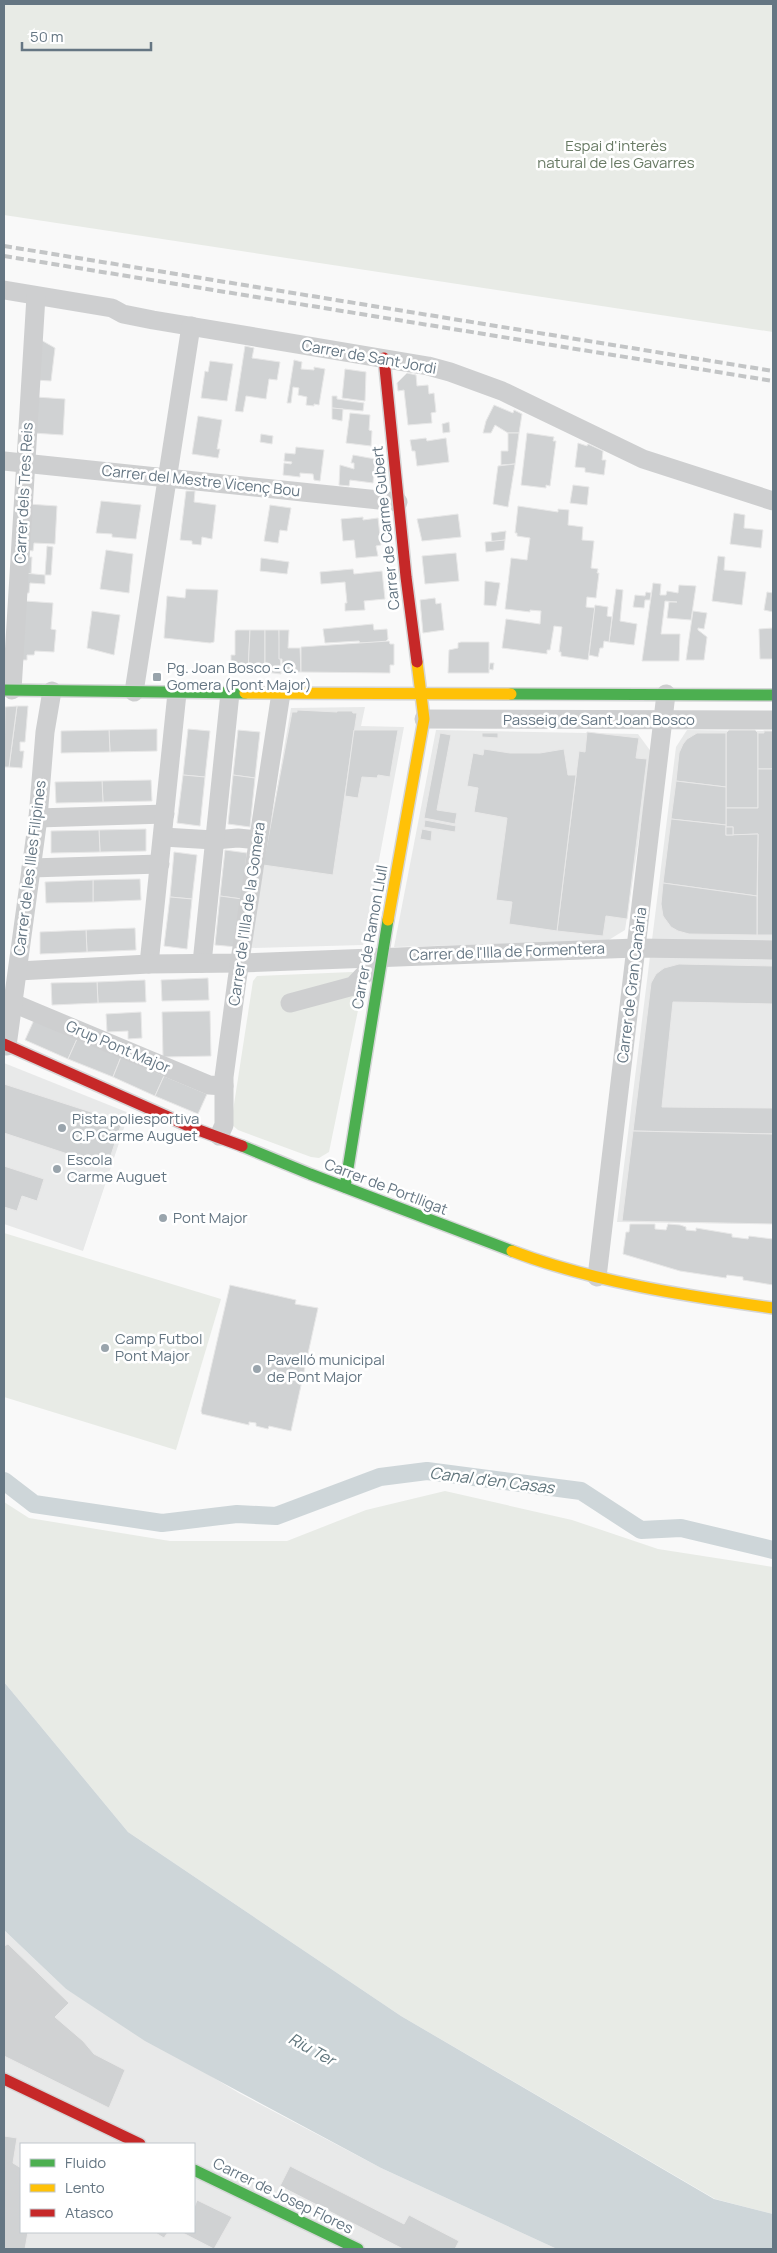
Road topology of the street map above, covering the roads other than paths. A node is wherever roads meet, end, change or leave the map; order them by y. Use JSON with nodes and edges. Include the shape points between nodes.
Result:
{"nodes":[{"id":1,"x":4,"y":290,"type":"edge"},
{"id":2,"x":36,"y":296,"type":"junction"},
{"id":3,"x":191,"y":326,"type":"junction"},
{"id":4,"x":384,"y":358,"type":"junction"},
{"id":5,"x":4,"y":461,"type":"edge"},
{"id":6,"x":26,"y":463,"type":"junction"},
{"id":7,"x":167,"y":477,"type":"junction"},
{"id":8,"x":398,"y":502,"type":"junction"},
{"id":9,"x":773,"y":502,"type":"edge"},
{"id":10,"x":8,"y":690,"type":"edge"},
{"id":11,"x":52,"y":691,"type":"junction"},
{"id":12,"x":134,"y":692,"type":"junction"},
{"id":13,"x":281,"y":692,"type":"junction"},
{"id":14,"x":177,"y":693,"type":"junction"},
{"id":15,"x":420,"y":693,"type":"junction"},
{"id":16,"x":230,"y":694,"type":"junction"},
{"id":17,"x":666,"y":694,"type":"junction"},
{"id":18,"x":773,"y":695,"type":"edge"},
{"id":19,"x":424,"y":719,"type":"junction"},
{"id":20,"x":664,"y":720,"type":"junction"},
{"id":21,"x":773,"y":720,"type":"edge"},
{"id":22,"x":165,"y":814,"type":"junction"},
{"id":23,"x":38,"y":818,"type":"junction"},
{"id":24,"x":163,"y":837,"type":"junction"},
{"id":25,"x":214,"y":840,"type":"junction"},
{"id":26,"x":258,"y":840,"type":"junction"},
{"id":27,"x":160,"y":864,"type":"junction"},
{"id":28,"x":31,"y":868,"type":"junction"},
{"id":29,"x":636,"y":948,"type":"junction"},
{"id":30,"x":773,"y":950,"type":"edge"},
{"id":31,"x":382,"y":956,"type":"junction"},
{"id":32,"x":202,"y":963,"type":"junction"},
{"id":33,"x":240,"y":963,"type":"junction"},
{"id":34,"x":149,"y":964,"type":"junction"},
{"id":35,"x":18,"y":971,"type":"junction"},
{"id":36,"x":13,"y":1003,"type":"junction"},
{"id":37,"x":290,"y":1003,"type":"dead end"},
{"id":38,"x":6,"y":1045,"type":"edge"},
{"id":39,"x":224,"y":1086,"type":"junction"},
{"id":40,"x":219,"y":1136,"type":"junction"},
{"id":41,"x":345,"y":1187,"type":"junction"},
{"id":42,"x":597,"y":1277,"type":"junction"},
{"id":43,"x":773,"y":1308,"type":"edge"},
{"id":44,"x":4,"y":2079,"type":"edge"},
{"id":45,"x":138,"y":2143,"type":"edge"},
{"id":46,"x":195,"y":2170,"type":"edge"},
{"id":47,"x":358,"y":2249,"type":"edge"}],
"edges":[{"from":1,"to":2,"type":"street","name":"Carrer de Sant Jordi"},
{"from":2,"to":3,"type":"street","name":"Carrer de Sant Jordi","via":[[112,308],[123,314]]},
{"from":2,"to":6,"type":"street","name":"Carrer dels Tres Reis"},
{"from":3,"to":4,"type":"street","name":"Carrer de Sant Jordi"},
{"from":3,"to":7,"type":"street"},
{"from":4,"to":8,"type":"street","name":"Carrer de Carme Gubert"},
{"from":4,"to":9,"type":"street","name":"Carrer de Sant Jordi","via":[[450,372],[502,391],[643,460]]},
{"from":5,"to":6,"type":"street","name":"Carrer del Mestre Vicenç Bou"},
{"from":6,"to":7,"type":"street","name":"Carrer del Mestre Vicenç Bou"},
{"from":6,"to":10,"type":"street","name":"Carrer dels Tres Reis"},
{"from":7,"to":8,"type":"street","name":"Carrer del Mestre Vicenç Bou"},
{"from":7,"to":12,"type":"street"},
{"from":8,"to":15,"type":"street","name":"Carrer de Carme Gubert"},
{"from":10,"to":11,"type":"street"},
{"from":11,"to":12,"type":"street"},
{"from":11,"to":23,"type":"street","name":"Carrer de les Illes Filipines"},
{"from":12,"to":14,"type":"street"},
{"from":13,"to":15,"type":"street"},
{"from":13,"to":16,"type":"street"},
{"from":13,"to":26,"type":"street","name":"Carrer de l'Illa de la Gomera"},
{"from":14,"to":16,"type":"street"},
{"from":14,"to":22,"type":"street"},
{"from":15,"to":17,"type":"street"},
{"from":15,"to":19,"type":"street","name":"Carrer de Ramon Llull"},
{"from":16,"to":25,"type":"street"},
{"from":17,"to":18,"type":"street"},
{"from":17,"to":20,"type":"street","name":"Carrer de Gran Canària"},
{"from":19,"to":20,"type":"street","name":"Passeig de Sant Joan Bosco"},
{"from":19,"to":31,"type":"street","name":"Carrer de Ramon Llull"},
{"from":20,"to":21,"type":"street","name":"Passeig de Sant Joan Bosco"},
{"from":20,"to":29,"type":"street","name":"Carrer de Gran Canària"},
{"from":22,"to":23,"type":"street"},
{"from":22,"to":24,"type":"street"},
{"from":23,"to":28,"type":"street","name":"Carrer de les Illes Filipines"},
{"from":24,"to":25,"type":"street"},
{"from":24,"to":27,"type":"street"},
{"from":25,"to":26,"type":"street"},
{"from":25,"to":32,"type":"street"},
{"from":26,"to":33,"type":"street","name":"Carrer de l'Illa de la Gomera"},
{"from":27,"to":28,"type":"street"},
{"from":27,"to":34,"type":"street"},
{"from":28,"to":35,"type":"street","name":"Carrer de les Illes Filipines"},
{"from":29,"to":30,"type":"street","name":"Carrer de l'Illa de Formentera"},
{"from":29,"to":31,"type":"street","name":"Carrer de l'Illa de Formentera"},
{"from":29,"to":42,"type":"street","name":"Carrer de Gran Canària"},
{"from":31,"to":33,"type":"street","name":"Carrer de l'Illa de Formentera"},
{"from":31,"to":37,"type":"street","via":[[353,986]]},
{"from":31,"to":41,"type":"street","name":"Carrer de Ramon Llull"},
{"from":32,"to":33,"type":"street"},
{"from":32,"to":34,"type":"street"},
{"from":33,"to":39,"type":"street","name":"Carrer de l'Illa de la Gomera"},
{"from":34,"to":35,"type":"street"},
{"from":35,"to":36,"type":"street","name":"Carrer de les Illes Filipines"},
{"from":36,"to":38,"type":"street","name":"Carrer de les Illes Filipines"},
{"from":36,"to":39,"type":"street","name":"Grup Pont Major","via":[[209,1085]]},
{"from":38,"to":40,"type":"street","name":"Carrer de Portlligat","via":[[193,1128]]},
{"from":39,"to":40,"type":"street","name":"Carrer de l'Illa de la Gomera","via":[[224,1125]]},
{"from":40,"to":41,"type":"street","name":"Carrer de Portlligat"},
{"from":41,"to":42,"type":"street","name":"Carrer de Portlligat","via":[[544,1263]]},
{"from":42,"to":43,"type":"street","name":"Carrer de Portlligat","via":[[686,1296]]},
{"from":44,"to":45,"type":"street"},
{"from":46,"to":47,"type":"street","name":"Carrer de Josep Flores"}]}
